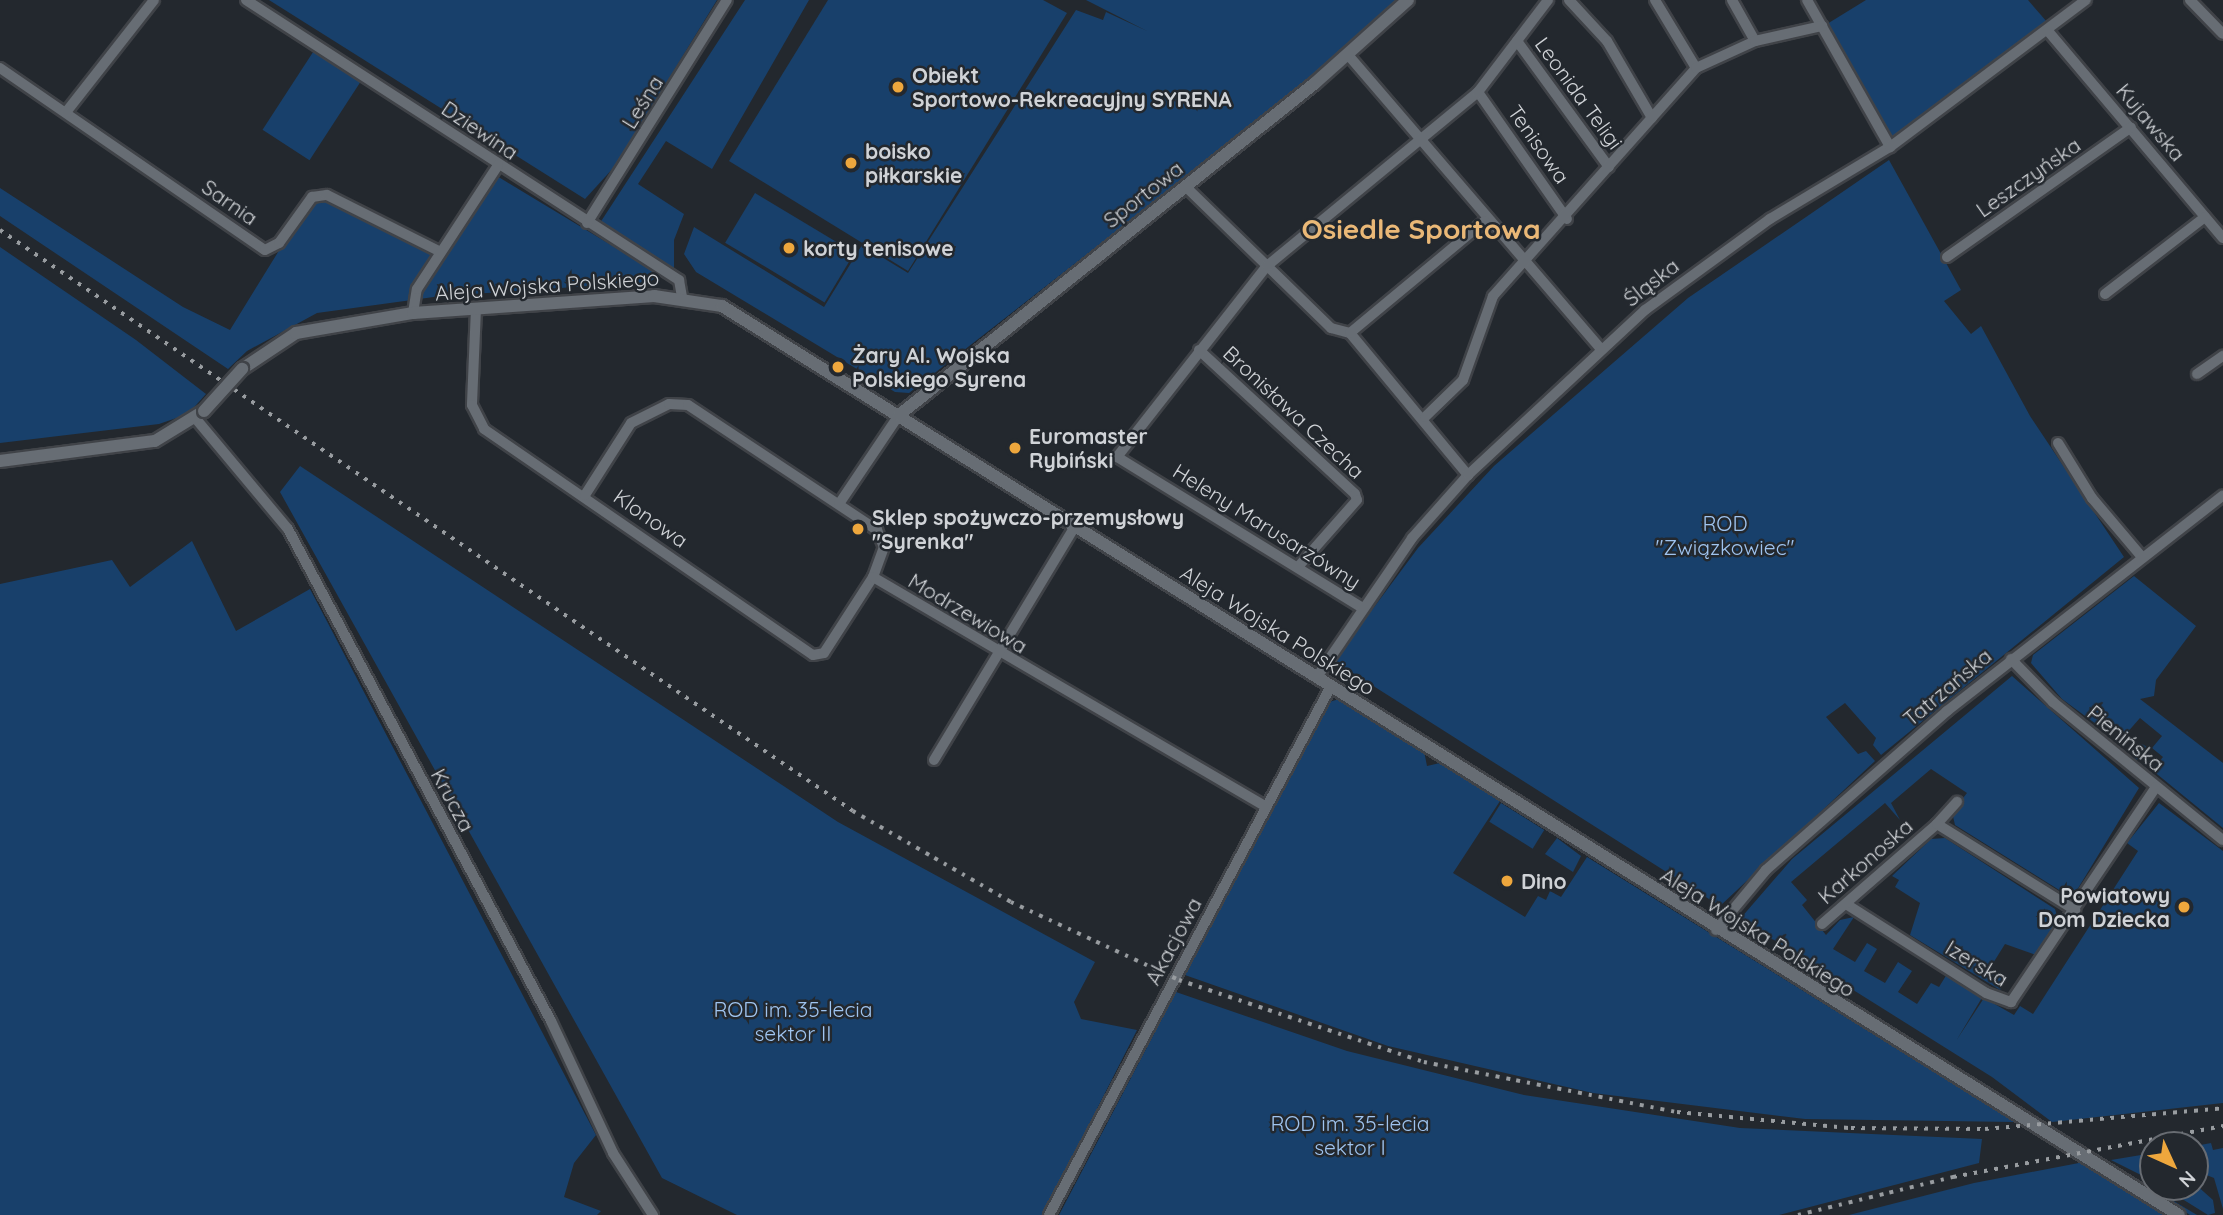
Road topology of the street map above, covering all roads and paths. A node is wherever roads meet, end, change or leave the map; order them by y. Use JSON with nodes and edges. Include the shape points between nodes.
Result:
{"nodes":[{"id":1,"x":154,"y":0,"type":"edge"},
{"id":2,"x":246,"y":0,"type":"edge"},
{"id":3,"x":727,"y":0,"type":"edge"},
{"id":4,"x":1408,"y":0,"type":"edge"},
{"id":5,"x":1548,"y":0,"type":"edge"},
{"id":6,"x":1569,"y":0,"type":"edge"},
{"id":7,"x":1655,"y":0,"type":"edge"},
{"id":8,"x":1732,"y":0,"type":"edge"},
{"id":9,"x":1807,"y":0,"type":"edge"},
{"id":10,"x":2086,"y":0,"type":"edge"},
{"id":11,"x":2190,"y":0,"type":"edge"},
{"id":12,"x":1822,"y":26,"type":"junction"},
{"id":13,"x":2048,"y":31,"type":"junction"},
{"id":14,"x":2223,"y":34,"type":"edge"},
{"id":15,"x":1517,"y":41,"type":"junction"},
{"id":16,"x":1755,"y":41,"type":"junction"},
{"id":17,"x":1349,"y":56,"type":"junction"},
{"id":18,"x":0,"y":68,"type":"edge"},
{"id":19,"x":1696,"y":68,"type":"junction"},
{"id":20,"x":1478,"y":92,"type":"junction"},
{"id":21,"x":66,"y":111,"type":"junction"},
{"id":22,"x":1652,"y":118,"type":"junction"},
{"id":23,"x":2131,"y":127,"type":"junction"},
{"id":24,"x":1419,"y":140,"type":"junction"},
{"id":25,"x":1890,"y":147,"type":"junction"},
{"id":26,"x":498,"y":165,"type":"junction"},
{"id":27,"x":1609,"y":167,"type":"junction"},
{"id":28,"x":1185,"y":186,"type":"junction"},
{"id":29,"x":2205,"y":217,"type":"junction"},
{"id":30,"x":1567,"y":219,"type":"junction"},
{"id":31,"x":1485,"y":221,"type":"junction"},
{"id":32,"x":587,"y":223,"type":"junction"},
{"id":33,"x":2223,"y":238,"type":"edge"},
{"id":34,"x":441,"y":252,"type":"junction"},
{"id":35,"x":1947,"y":257,"type":"dead end"},
{"id":36,"x":1524,"y":264,"type":"junction"},
{"id":37,"x":1267,"y":266,"type":"junction"},
{"id":38,"x":2105,"y":294,"type":"dead end"},
{"id":39,"x":682,"y":297,"type":"junction"},
{"id":40,"x":476,"y":308,"type":"junction"},
{"id":41,"x":413,"y":313,"type":"junction"},
{"id":42,"x":1350,"y":334,"type":"junction"},
{"id":43,"x":1199,"y":349,"type":"junction"},
{"id":44,"x":1601,"y":349,"type":"junction"},
{"id":45,"x":2223,"y":356,"type":"edge"},
{"id":46,"x":2197,"y":374,"type":"dead end"},
{"id":47,"x":200,"y":415,"type":"junction"},
{"id":48,"x":899,"y":415,"type":"junction"},
{"id":49,"x":1425,"y":417,"type":"junction"},
{"id":50,"x":2058,"y":443,"type":"dead end"},
{"id":51,"x":0,"y":461,"type":"edge"},
{"id":52,"x":1468,"y":474,"type":"junction"},
{"id":53,"x":585,"y":495,"type":"junction"},
{"id":54,"x":2223,"y":495,"type":"edge"},
{"id":55,"x":839,"y":504,"type":"junction"},
{"id":56,"x":1075,"y":526,"type":"junction"},
{"id":57,"x":2141,"y":556,"type":"junction"},
{"id":58,"x":1298,"y":567,"type":"junction"},
{"id":59,"x":873,"y":578,"type":"junction"},
{"id":60,"x":1362,"y":607,"type":"junction"},
{"id":61,"x":998,"y":655,"type":"junction"},
{"id":62,"x":2011,"y":659,"type":"junction"},
{"id":63,"x":1317,"y":677,"type":"junction"},
{"id":64,"x":1331,"y":686,"type":"junction"},
{"id":65,"x":934,"y":760,"type":"dead end"},
{"id":66,"x":2156,"y":787,"type":"junction"},
{"id":67,"x":1957,"y":802,"type":"dead end"},
{"id":68,"x":1267,"y":807,"type":"junction"},
{"id":69,"x":1937,"y":824,"type":"junction"},
{"id":70,"x":2223,"y":840,"type":"edge"},
{"id":71,"x":1846,"y":904,"type":"junction"},
{"id":72,"x":2075,"y":909,"type":"junction"},
{"id":73,"x":1822,"y":924,"type":"dead end"},
{"id":74,"x":1716,"y":930,"type":"junction"},
{"id":75,"x":653,"y":1215,"type":"edge"},
{"id":76,"x":1049,"y":1215,"type":"edge"},
{"id":77,"x":2179,"y":1215,"type":"edge"}],
"edges":[{"from":1,"to":21,"type":"street"},
{"from":2,"to":26,"type":"street","name":"Dziewina"},
{"from":3,"to":32,"type":"street","name":"Leśna"},
{"from":4,"to":17,"type":"street","name":"Sportowa"},
{"from":5,"to":15,"type":"street"},
{"from":6,"to":22,"type":"street","via":[[1606,41]]},
{"from":7,"to":19,"type":"street"},
{"from":8,"to":16,"type":"street"},
{"from":9,"to":12,"type":"street"},
{"from":10,"to":13,"type":"street","name":"Śląska"},
{"from":11,"to":14,"type":"street"},
{"from":12,"to":16,"type":"street"},
{"from":12,"to":25,"type":"street"},
{"from":13,"to":23,"type":"street","name":"Kujawska"},
{"from":13,"to":25,"type":"street","name":"Śląska"},
{"from":15,"to":20,"type":"street"},
{"from":15,"to":27,"type":"street","name":"Leonida Teligi"},
{"from":16,"to":19,"type":"street"},
{"from":17,"to":24,"type":"street"},
{"from":17,"to":28,"type":"street","name":"Sportowa"},
{"from":18,"to":21,"type":"street","name":"Sarnia"},
{"from":19,"to":22,"type":"street"},
{"from":20,"to":24,"type":"street"},
{"from":20,"to":30,"type":"street","name":"Tenisowa"},
{"from":21,"to":34,"type":"street","name":"Sarnia","via":[[265,250],[279,243],[312,197],[327,195]]},
{"from":22,"to":27,"type":"street"},
{"from":23,"to":29,"type":"street","name":"Kujawska"},
{"from":23,"to":35,"type":"street","name":"Leszczyńska"},
{"from":24,"to":31,"type":"street"},
{"from":24,"to":37,"type":"street"},
{"from":25,"to":44,"type":"street","name":"Śląska","via":[[1770,219]]},
{"from":26,"to":32,"type":"street","name":"Dziewina"},
{"from":26,"to":34,"type":"street"},
{"from":27,"to":30,"type":"street"},
{"from":28,"to":37,"type":"street"},
{"from":28,"to":48,"type":"street","name":"Sportowa"},
{"from":29,"to":33,"type":"street","name":"Kujawska"},
{"from":29,"to":38,"type":"street"},
{"from":30,"to":36,"type":"street"},
{"from":31,"to":36,"type":"street"},
{"from":31,"to":42,"type":"street"},
{"from":32,"to":39,"type":"street","name":"Dziewina","via":[[679,280]]},
{"from":34,"to":41,"type":"street","via":[[414,295]]},
{"from":36,"to":44,"type":"street"},
{"from":36,"to":49,"type":"street","via":[[1485,309],[1463,380]]},
{"from":37,"to":42,"type":"street","via":[[1331,328]]},
{"from":37,"to":43,"type":"street"},
{"from":39,"to":40,"type":"street","name":"Aleja Wojska Polskiego"},
{"from":39,"to":48,"type":"street","name":"Aleja Wojska Polskiego","via":[[722,306]]},
{"from":40,"to":41,"type":"street","name":"Aleja Wojska Polskiego"},
{"from":40,"to":53,"type":"street","name":"Klonowa","via":[[472,405],[484,429]]},
{"from":41,"to":47,"type":"street","name":"Aleja Wojska Polskiego","bridge":true,"via":[[296,333],[242,369]]},
{"from":42,"to":49,"type":"street"},
{"from":43,"to":58,"type":"street","name":"Bronisława Czecha","via":[[1355,494],[1357,500]]},
{"from":43,"to":58,"type":"street","name":"Heleny Marusarzówny","via":[[1116,457]]},
{"from":44,"to":52,"type":"street","name":"Śląska"},
{"from":45,"to":46,"type":"street"},
{"from":47,"to":51,"type":"street","name":"Aleja Wojska Polskiego","via":[[142,444]]},
{"from":47,"to":75,"type":"street","name":"Krucza","via":[[288,529],[551,1021],[613,1153]]},
{"from":48,"to":55,"type":"street"},
{"from":48,"to":56,"type":"street","name":"Aleja Wojska Polskiego"},
{"from":49,"to":52,"type":"street"},
{"from":50,"to":57,"type":"street","via":[[2092,498]]},
{"from":52,"to":60,"type":"street","name":"Śląska"},
{"from":53,"to":55,"type":"street","via":[[631,423],[669,404],[688,405]]},
{"from":53,"to":59,"type":"street","name":"Klonowa","via":[[813,654],[824,653]]},
{"from":54,"to":57,"type":"street","name":"Tatrzańska"},
{"from":55,"to":59,"type":"street","via":[[877,530],[884,547]]},
{"from":56,"to":61,"type":"street"},
{"from":56,"to":63,"type":"street","name":"Aleja Wojska Polskiego"},
{"from":57,"to":62,"type":"street","name":"Tatrzańska"},
{"from":58,"to":60,"type":"street","name":"Heleny Marusarzówny"},
{"from":59,"to":61,"type":"street","name":"Modrzewiowa"},
{"from":60,"to":63,"type":"street","name":"Śląska"},
{"from":61,"to":65,"type":"street"},
{"from":61,"to":68,"type":"street","name":"Modrzewiowa"},
{"from":62,"to":66,"type":"street","name":"Pienińska"},
{"from":62,"to":74,"type":"street","name":"Tatrzańska","via":[[1766,870]]},
{"from":63,"to":64,"type":"street","name":"Aleja Wojska Polskiego"},
{"from":64,"to":68,"type":"street","name":"Akacjowa"},
{"from":64,"to":74,"type":"street","name":"Aleja Wojska Polskiego"},
{"from":66,"to":70,"type":"street","name":"Pienińska"},
{"from":66,"to":72,"type":"street","name":"Izerska"},
{"from":67,"to":69,"type":"street"},
{"from":68,"to":76,"type":"street","name":"Akacjowa"},
{"from":69,"to":71,"type":"street","name":"Karkonoska"},
{"from":69,"to":72,"type":"street","name":"Karkonoska"},
{"from":71,"to":72,"type":"street","name":"Izerska","via":[[2006,1003],[2018,996]]},
{"from":71,"to":73,"type":"street","name":"Karkonoska"},
{"from":74,"to":77,"type":"street","name":"Aleja Wojska Polskiego"}]}
